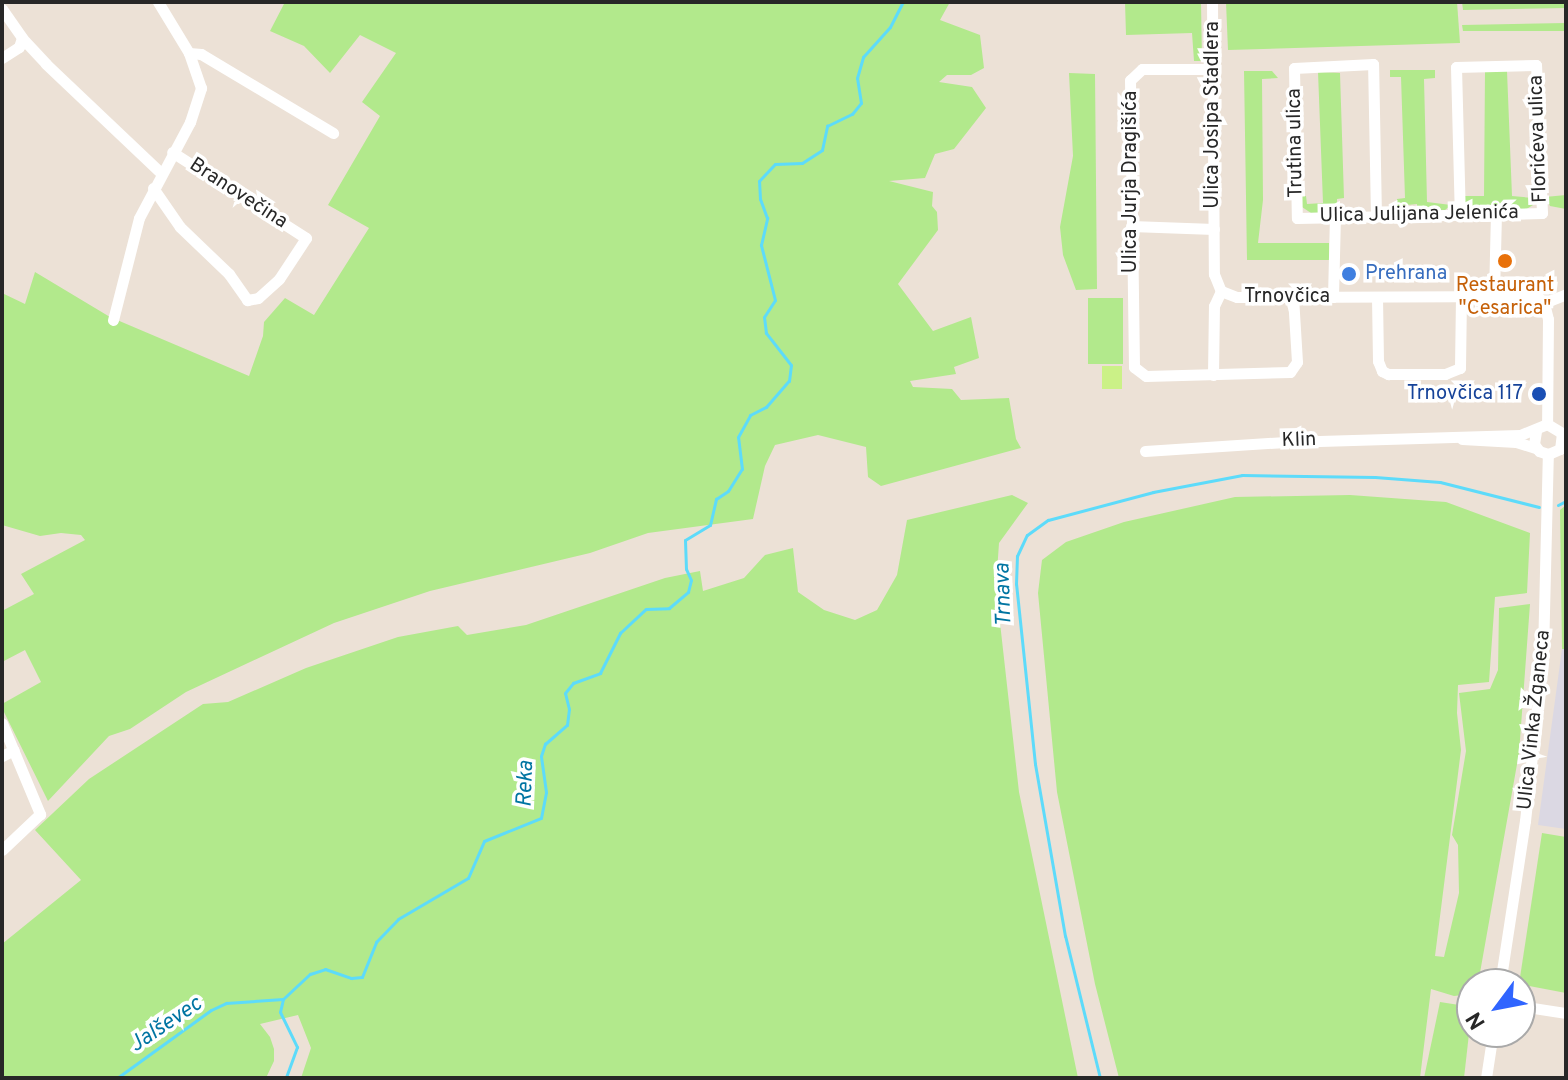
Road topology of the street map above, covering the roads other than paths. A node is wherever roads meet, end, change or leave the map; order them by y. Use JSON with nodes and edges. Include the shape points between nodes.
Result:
{"nodes":[{"id":1,"x":158,"y":2,"type":"edge"},
{"id":2,"x":1212,"y":2,"type":"edge"},
{"id":3,"x":2,"y":9,"type":"edge"},
{"id":4,"x":22,"y":38,"type":"junction"},
{"id":5,"x":189,"y":53,"type":"junction"},
{"id":6,"x":2,"y":58,"type":"edge"},
{"id":7,"x":1213,"y":69,"type":"junction"},
{"id":8,"x":333,"y":133,"type":"dead end"},
{"id":9,"x":172,"y":152,"type":"junction"},
{"id":10,"x":160,"y":172,"type":"junction"},
{"id":11,"x":153,"y":188,"type":"junction"},
{"id":12,"x":1542,"y":213,"type":"joint"},
{"id":13,"x":1496,"y":214,"type":"junction"},
{"id":14,"x":1460,"y":215,"type":"junction"},
{"id":15,"x":1376,"y":216,"type":"junction"},
{"id":16,"x":1335,"y":217,"type":"junction"},
{"id":17,"x":1297,"y":218,"type":"joint"},
{"id":18,"x":1131,"y":226,"type":"junction"},
{"id":19,"x":1214,"y":229,"type":"junction"},
{"id":20,"x":1221,"y":291,"type":"junction"},
{"id":21,"x":1566,"y":294,"type":"edge"},
{"id":22,"x":1494,"y":295,"type":"junction"},
{"id":23,"x":1461,"y":296,"type":"junction"},
{"id":24,"x":1293,"y":297,"type":"junction"},
{"id":25,"x":1333,"y":297,"type":"junction"},
{"id":26,"x":1377,"y":297,"type":"junction"},
{"id":27,"x":1544,"y":303,"type":"junction"},
{"id":28,"x":113,"y":320,"type":"dead end"},
{"id":29,"x":1213,"y":375,"type":"junction"},
{"id":30,"x":1547,"y":424,"type":"junction"},
{"id":31,"x":1536,"y":431,"type":"junction"},
{"id":32,"x":1563,"y":431,"type":"edge"},
{"id":33,"x":1453,"y":437,"type":"junction"},
{"id":34,"x":1536,"y":448,"type":"junction"},
{"id":35,"x":1563,"y":448,"type":"edge"},
{"id":36,"x":1145,"y":451,"type":"dead end"},
{"id":37,"x":1548,"y":454,"type":"junction"},
{"id":38,"x":2,"y":723,"type":"edge"},
{"id":39,"x":14,"y":750,"type":"junction"},
{"id":40,"x":2,"y":756,"type":"edge"},
{"id":41,"x":2,"y":850,"type":"edge"},
{"id":42,"x":1502,"y":968,"type":"edge"},
{"id":43,"x":1536,"y":1008,"type":"edge"},
{"id":44,"x":1566,"y":1013,"type":"edge"},
{"id":45,"x":1491,"y":1048,"type":"edge"},
{"id":46,"x":1486,"y":1078,"type":"edge"}],
"edges":[{"from":1,"to":5,"type":"street","name":"Branovečina"},
{"from":2,"to":7,"type":"street","name":"Ulica Josipa Stadlera"},
{"from":3,"to":4,"type":"street","name":"Branovečina"},
{"from":4,"to":6,"type":"street","via":[[19,47]]},
{"from":4,"to":10,"type":"street","name":"Branovečina"},
{"from":5,"to":8,"type":"street","via":[[201,54]]},
{"from":5,"to":9,"type":"street","name":"Branovečina","via":[[201,88],[190,122]]},
{"from":7,"to":18,"type":"street","name":"Ulica Jurja Dragišića","via":[[1142,69],[1133,75]]},
{"from":7,"to":19,"type":"street","name":"Ulica Josipa Stadlera"},
{"from":9,"to":10,"type":"street","name":"Branovečina"},
{"from":9,"to":11,"type":"street","name":"Branovečina","via":[[306,238],[279,279],[258,298],[247,300],[229,274],[180,227]]},
{"from":10,"to":11,"type":"street","name":"Branovečina"},
{"from":11,"to":28,"type":"street","name":"Branovečina","via":[[139,218]]},
{"from":12,"to":13,"type":"street","name":"Ulica Julijana Jelenića"},
{"from":12,"to":14,"type":"street","name":"Florićeva ulica","via":[[1536,65],[1456,67]]},
{"from":13,"to":14,"type":"street","name":"Ulica Julijana Jelenića"},
{"from":13,"to":22,"type":"street"},
{"from":14,"to":15,"type":"street","name":"Ulica Julijana Jelenića"},
{"from":15,"to":16,"type":"street","name":"Ulica Julijana Jelenića"},
{"from":15,"to":17,"type":"street","name":"Trutina ulica","via":[[1373,64],[1294,68]]},
{"from":16,"to":17,"type":"street","name":"Ulica Julijana Jelenića"},
{"from":16,"to":25,"type":"street"},
{"from":18,"to":19,"type":"street","name":"Ulica Josipa Stadlera"},
{"from":18,"to":29,"type":"street","name":"Ulica Jurja Dragišića","via":[[1137,372]]},
{"from":19,"to":20,"type":"street","name":"Ulica Josipa Stadlera","via":[[1214,274]]},
{"from":20,"to":24,"type":"street","name":"Trnovčica","via":[[1237,297]]},
{"from":20,"to":29,"type":"street","name":"Ulica Josipa Stadlera","via":[[1214,306]]},
{"from":21,"to":27,"type":"street"},
{"from":22,"to":23,"type":"street","name":"Trnovčica"},
{"from":22,"to":27,"type":"street","name":"Trnovčica","via":[[1533,294]]},
{"from":23,"to":26,"type":"street","name":"Trnovčica"},
{"from":23,"to":26,"type":"street","via":[[1460,368],[1430,374],[1382,371]]},
{"from":24,"to":25,"type":"street","name":"Trnovčica"},
{"from":24,"to":29,"type":"street","via":[[1294,368],[1284,374]]},
{"from":25,"to":26,"type":"street","name":"Trnovčica"},
{"from":27,"to":30,"type":"street"},
{"from":30,"to":31,"type":"street"},
{"from":30,"to":32,"type":"street"},
{"from":31,"to":33,"type":"street","name":"Klin"},
{"from":31,"to":34,"type":"street"},
{"from":32,"to":35,"type":"street"},
{"from":33,"to":34,"type":"street","name":"Klin"},
{"from":33,"to":36,"type":"street","name":"Klin"},
{"from":34,"to":37,"type":"street"},
{"from":35,"to":37,"type":"street"},
{"from":37,"to":42,"type":"street","name":"Ulica Vinka Žganeca","via":[[1543,653]]},
{"from":38,"to":39,"type":"street"},
{"from":39,"to":40,"type":"street"},
{"from":39,"to":41,"type":"street","via":[[40,814]]},
{"from":43,"to":44,"type":"street"},
{"from":45,"to":46,"type":"street"}]}
